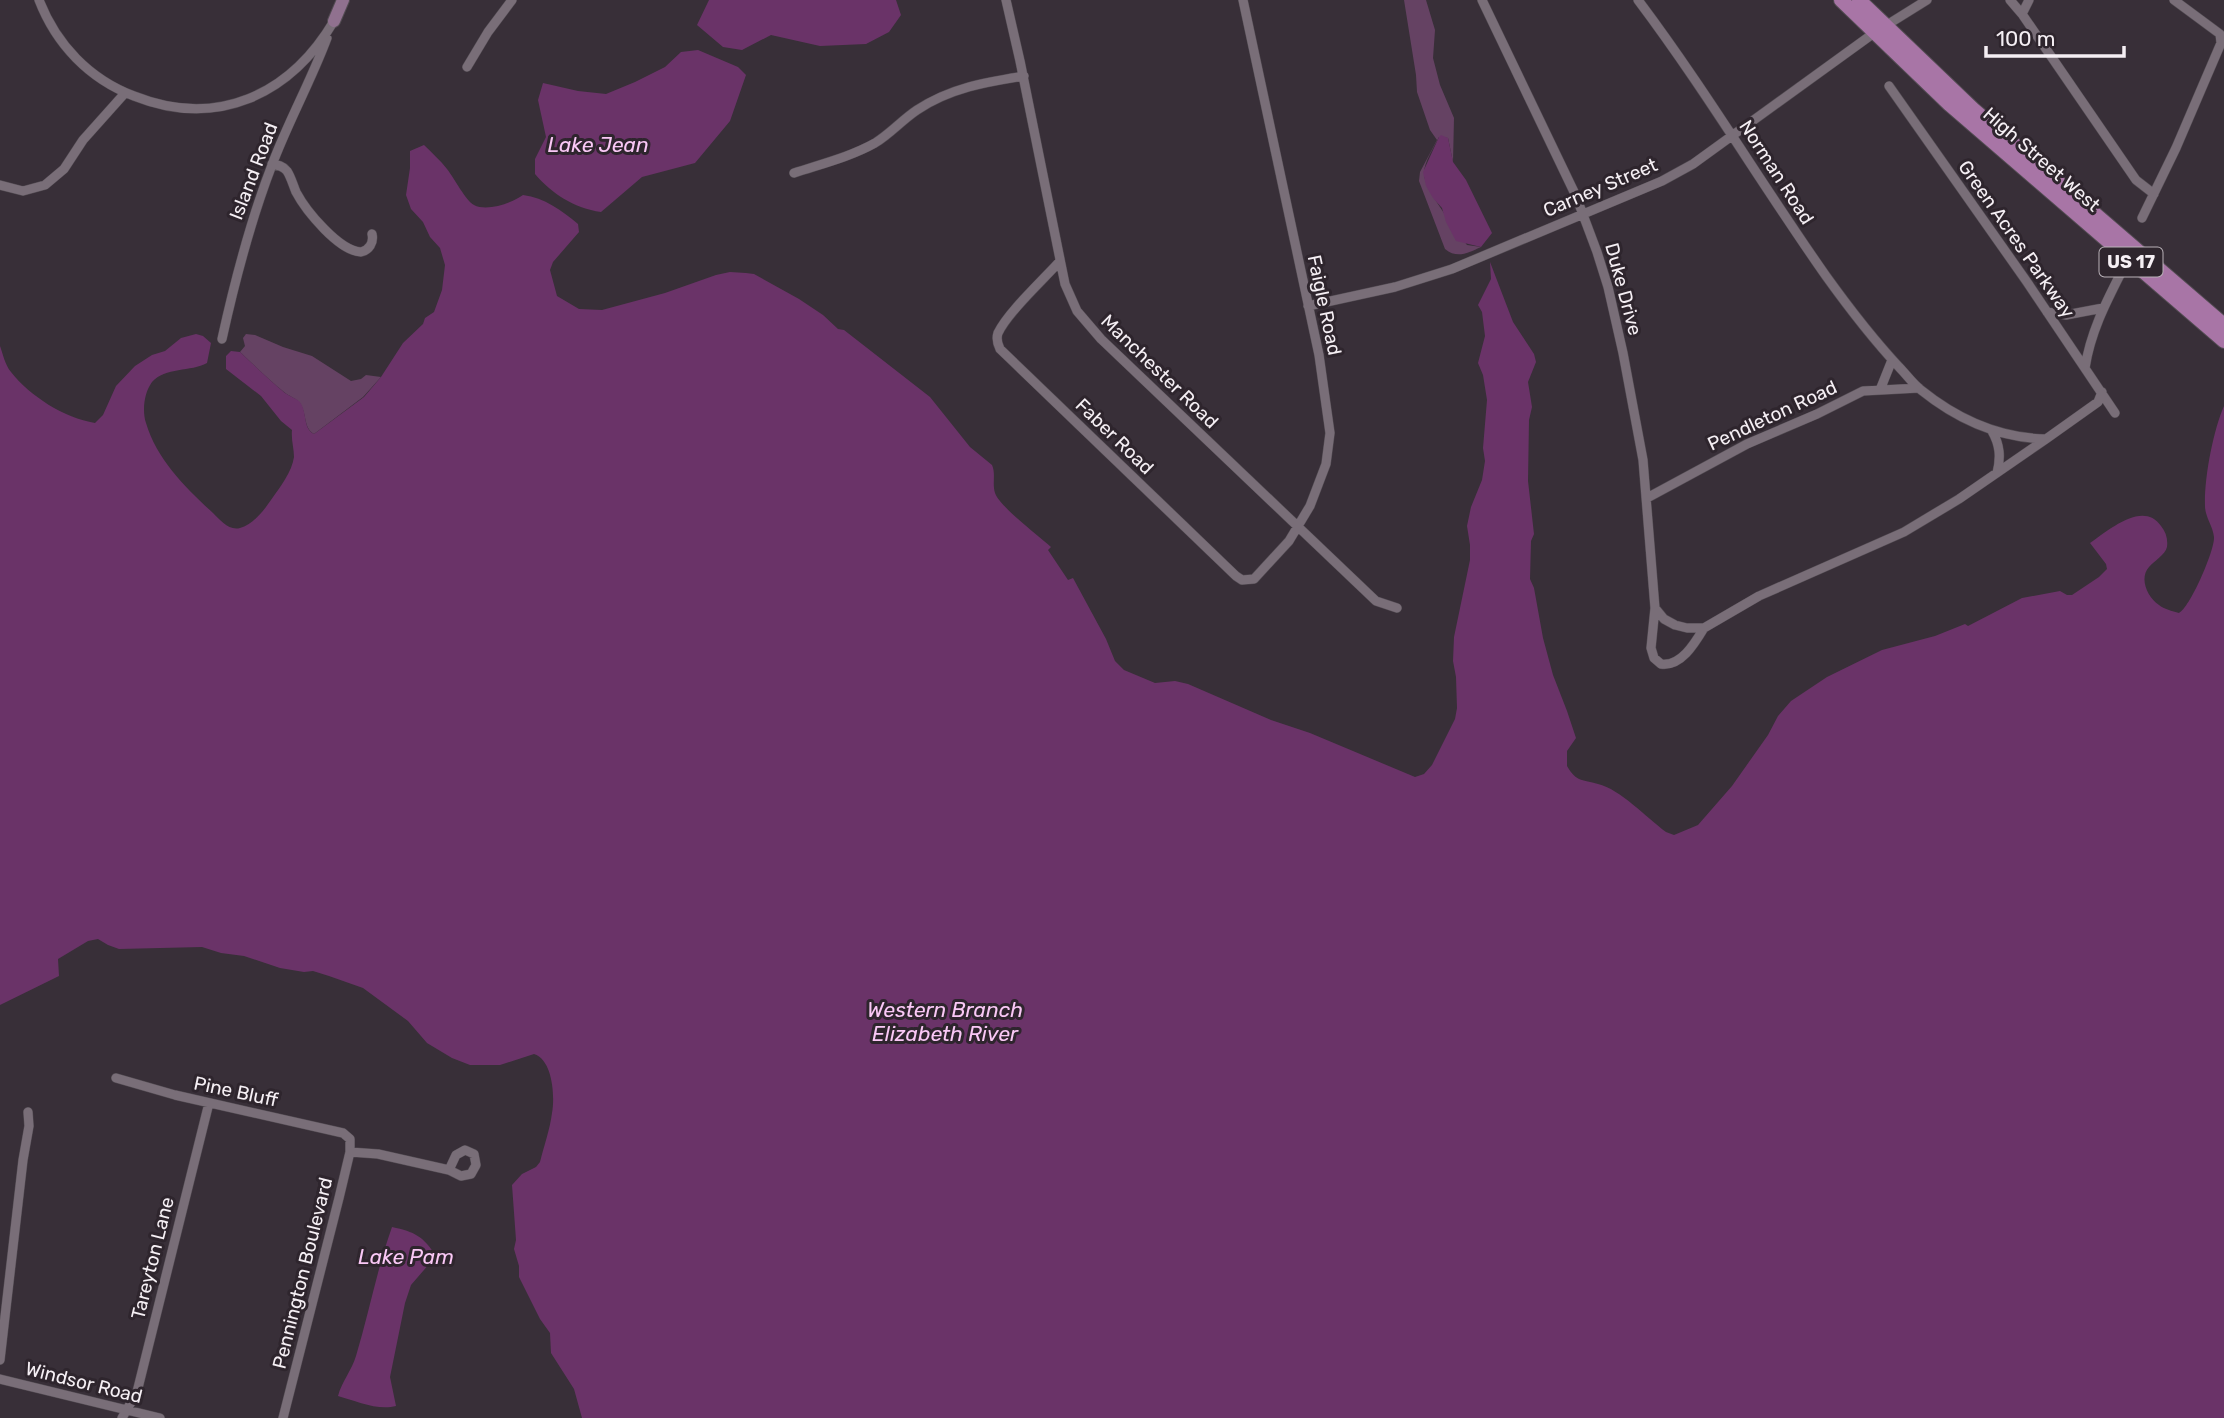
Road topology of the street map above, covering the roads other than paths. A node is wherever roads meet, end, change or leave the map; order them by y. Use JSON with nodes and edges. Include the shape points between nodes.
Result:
{"nodes":[{"id":1,"x":39,"y":0,"type":"edge"},
{"id":2,"x":342,"y":0,"type":"edge"},
{"id":3,"x":512,"y":0,"type":"edge"},
{"id":4,"x":1006,"y":0,"type":"edge"},
{"id":5,"x":1243,"y":0,"type":"edge"},
{"id":6,"x":1482,"y":0,"type":"edge"},
{"id":7,"x":1638,"y":0,"type":"edge"},
{"id":8,"x":1841,"y":0,"type":"edge"},
{"id":9,"x":1859,"y":0,"type":"edge"},
{"id":10,"x":1927,"y":0,"type":"edge"},
{"id":11,"x":2010,"y":0,"type":"edge"},
{"id":12,"x":2029,"y":0,"type":"edge"},
{"id":13,"x":2174,"y":0,"type":"edge"},
{"id":14,"x":2022,"y":14,"type":"junction"},
{"id":15,"x":334,"y":21,"type":"junction"},
{"id":16,"x":1879,"y":30,"type":"junction"},
{"id":17,"x":467,"y":67,"type":"dead end"},
{"id":18,"x":1024,"y":76,"type":"junction"},
{"id":19,"x":1889,"y":86,"type":"dead end"},
{"id":20,"x":125,"y":93,"type":"junction"},
{"id":21,"x":1733,"y":136,"type":"junction"},
{"id":22,"x":272,"y":164,"type":"junction"},
{"id":23,"x":794,"y":173,"type":"dead end"},
{"id":24,"x":0,"y":185,"type":"edge"},
{"id":25,"x":2154,"y":194,"type":"junction"},
{"id":26,"x":1584,"y":214,"type":"junction"},
{"id":27,"x":2142,"y":218,"type":"dead end"},
{"id":28,"x":372,"y":234,"type":"dead end"},
{"id":29,"x":2128,"y":259,"type":"junction"},
{"id":30,"x":1060,"y":261,"type":"junction"},
{"id":31,"x":1308,"y":306,"type":"junction"},
{"id":32,"x":2103,"y":308,"type":"junction"},
{"id":33,"x":2047,"y":312,"type":"junction"},
{"id":34,"x":2224,"y":325,"type":"edge"},
{"id":35,"x":222,"y":339,"type":"dead end"},
{"id":36,"x":2224,"y":341,"type":"edge"},
{"id":37,"x":1892,"y":360,"type":"junction"},
{"id":38,"x":2085,"y":368,"type":"junction"},
{"id":39,"x":1919,"y":388,"type":"junction"},
{"id":40,"x":1880,"y":390,"type":"junction"},
{"id":41,"x":2102,"y":392,"type":"junction"},
{"id":42,"x":2116,"y":413,"type":"dead end"},
{"id":43,"x":1992,"y":431,"type":"junction"},
{"id":44,"x":2046,"y":439,"type":"junction"},
{"id":45,"x":1997,"y":472,"type":"junction"},
{"id":46,"x":1647,"y":498,"type":"junction"},
{"id":47,"x":1298,"y":527,"type":"junction"},
{"id":48,"x":1236,"y":576,"type":"joint"},
{"id":49,"x":1397,"y":608,"type":"dead end"},
{"id":50,"x":1655,"y":608,"type":"junction"},
{"id":51,"x":1704,"y":628,"type":"junction"},
{"id":52,"x":116,"y":1078,"type":"dead end"},
{"id":53,"x":209,"y":1103,"type":"junction"},
{"id":54,"x":28,"y":1112,"type":"dead end"},
{"id":55,"x":348,"y":1137,"type":"joint"},
{"id":56,"x":350,"y":1152,"type":"junction"},
{"id":57,"x":449,"y":1170,"type":"dead end"},
{"id":58,"x":0,"y":1360,"type":"edge"},
{"id":59,"x":0,"y":1379,"type":"edge"},
{"id":60,"x":124,"y":1414,"type":"edge"},
{"id":61,"x":160,"y":1418,"type":"edge"},
{"id":62,"x":284,"y":1418,"type":"edge"}],
"edges":[{"from":1,"to":20,"type":"street","via":[[54,32],[76,59]]},
{"from":2,"to":15,"type":"street"},
{"from":3,"to":17,"type":"street"},
{"from":4,"to":18,"type":"street","name":"Manchester Road"},
{"from":5,"to":31,"type":"street","name":"Faigle Road"},
{"from":6,"to":26,"type":"street","name":"Duke Drive"},
{"from":7,"to":21,"type":"street","name":"Norman Road"},
{"from":8,"to":16,"type":"main road","name":"High Street West","number":"US 17"},
{"from":9,"to":16,"type":"main road","name":"High Street West","number":"US 17"},
{"from":10,"to":16,"type":"street","name":"Carney Street"},
{"from":11,"to":14,"type":"street"},
{"from":12,"to":14,"type":"street"},
{"from":13,"to":25,"type":"street","via":[[2214,28],[2221,43]]},
{"from":14,"to":25,"type":"street","via":[[2136,180]]},
{"from":15,"to":20,"type":"street","via":[[315,50],[290,74],[233,104],[185,110]]},
{"from":15,"to":22,"type":"street","name":"Island Road"},
{"from":16,"to":21,"type":"street","name":"Carney Street"},
{"from":16,"to":29,"type":"main road","name":"High Street West","number":"US 17","via":[[1949,104]]},
{"from":16,"to":34,"type":"main road","name":"High Street West","number":"US 17"},
{"from":18,"to":23,"type":"street","via":[[945,94],[875,143]]},
{"from":18,"to":30,"type":"street","name":"Manchester Road"},
{"from":19,"to":33,"type":"street","name":"Green Acres Parkway"},
{"from":20,"to":24,"type":"street","via":[[64,169],[45,185],[23,191]]},
{"from":21,"to":26,"type":"street","name":"Carney Street","via":[[1662,181]]},
{"from":21,"to":37,"type":"street","name":"Norman Road","via":[[1844,303]]},
{"from":22,"to":28,"type":"street","via":[[287,172],[303,203],[338,241],[361,252],[369,249]]},
{"from":22,"to":35,"type":"street","name":"Island Road","via":[[240,259]]},
{"from":25,"to":27,"type":"street"},
{"from":26,"to":31,"type":"street","name":"Carney Street","via":[[1427,278]]},
{"from":26,"to":46,"type":"street","name":"Duke Drive","via":[[1623,353]]},
{"from":29,"to":32,"type":"street"},
{"from":29,"to":36,"type":"main road","name":"High Street West","number":"US 17"},
{"from":30,"to":47,"type":"street","name":"Manchester Road","via":[[1071,299],[1084,322]]},
{"from":30,"to":48,"type":"street","name":"Faber Road","via":[[1012,314],[997,343]]},
{"from":31,"to":47,"type":"street","name":"Faigle Road","via":[[1330,433],[1319,486]]},
{"from":32,"to":33,"type":"street","via":[[2066,315]]},
{"from":32,"to":38,"type":"street"},
{"from":33,"to":38,"type":"street","name":"Green Acres Parkway"},
{"from":37,"to":39,"type":"street","name":"Norman Road"},
{"from":37,"to":40,"type":"street"},
{"from":38,"to":41,"type":"street","name":"Green Acres Parkway"},
{"from":39,"to":40,"type":"street","name":"Pendleton Road"},
{"from":39,"to":43,"type":"street","name":"Norman Road"},
{"from":40,"to":46,"type":"street","name":"Pendleton Road","via":[[1863,391],[1747,444]]},
{"from":41,"to":42,"type":"street","name":"Green Acres Parkway"},
{"from":41,"to":44,"type":"street","name":"Duke Drive","via":[[2098,402]]},
{"from":43,"to":44,"type":"street","name":"Norman Road"},
{"from":43,"to":45,"type":"street","via":[[1999,446]]},
{"from":44,"to":45,"type":"street","name":"Duke Drive"},
{"from":45,"to":51,"type":"street","name":"Duke Drive","via":[[1904,532],[1759,596]]},
{"from":46,"to":50,"type":"street","name":"Duke Drive"},
{"from":47,"to":48,"type":"street","name":"Faigle Road","via":[[1254,579]]},
{"from":47,"to":49,"type":"street","name":"Manchester Road","via":[[1376,601]]},
{"from":50,"to":51,"type":"street","via":[[1675,625]]},
{"from":50,"to":51,"type":"street","name":"Duke Drive","via":[[1651,648],[1661,664],[1673,663],[1685,654]]},
{"from":52,"to":53,"type":"street","name":"Pine Bluff"},
{"from":53,"to":55,"type":"street","name":"Pine Bluff"},
{"from":53,"to":60,"type":"street","name":"Tareyton Lane","via":[[137,1392]]},
{"from":54,"to":58,"type":"street"},
{"from":55,"to":56,"type":"street","name":"Pennington Boulevard"},
{"from":56,"to":57,"type":"street"},
{"from":56,"to":62,"type":"street","name":"Pennington Boulevard"},
{"from":59,"to":60,"type":"street","name":"Windsor Road"},
{"from":60,"to":61,"type":"street","name":"Windsor Road"}]}
